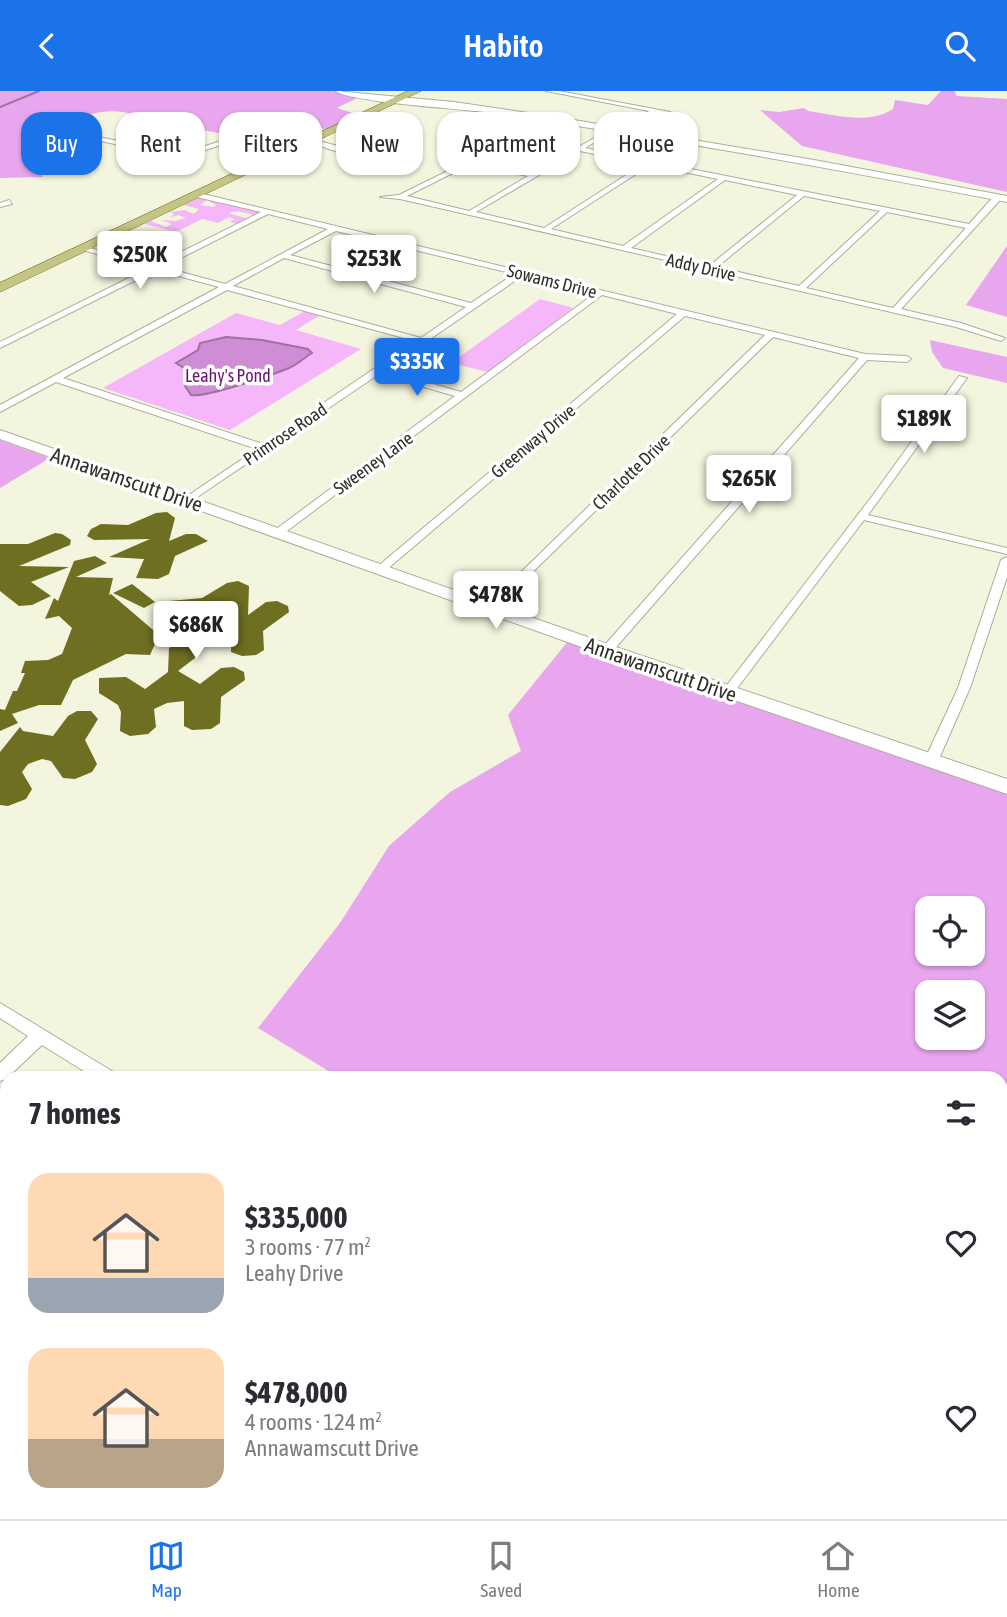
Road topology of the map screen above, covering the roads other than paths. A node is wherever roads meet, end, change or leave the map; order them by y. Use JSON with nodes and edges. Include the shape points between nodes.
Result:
{"nodes":[{"id":1,"x":339,"y":91,"type":"edge"},
{"id":2,"x":416,"y":91,"type":"edge"},
{"id":3,"x":423,"y":91,"type":"edge"},
{"id":4,"x":549,"y":91,"type":"edge"},
{"id":5,"x":398,"y":101,"type":"junction"},
{"id":6,"x":654,"y":110,"type":"junction"},
{"id":7,"x":501,"y":112,"type":"edge"},
{"id":8,"x":650,"y":112,"type":"edge"},
{"id":9,"x":667,"y":112,"type":"dead end"},
{"id":10,"x":322,"y":136,"type":"edge"},
{"id":11,"x":102,"y":140,"type":"edge"},
{"id":12,"x":698,"y":142,"type":"edge"},
{"id":13,"x":219,"y":144,"type":"edge"},
{"id":14,"x":698,"y":173,"type":"edge"},
{"id":15,"x":240,"y":175,"type":"edge"},
{"id":16,"x":444,"y":175,"type":"edge"},
{"id":17,"x":533,"y":175,"type":"edge"},
{"id":18,"x":630,"y":175,"type":"edge"},
{"id":19,"x":723,"y":178,"type":"junction"},
{"id":20,"x":802,"y":194,"type":"junction"},
{"id":21,"x":199,"y":195,"type":"junction"},
{"id":22,"x":384,"y":197,"type":"dead end"},
{"id":23,"x":400,"y":197,"type":"junction"},
{"id":24,"x":1002,"y":198,"type":"edge"},
{"id":25,"x":9,"y":202,"type":"dead end"},
{"id":26,"x":0,"y":205,"type":"edge"},
{"id":27,"x":885,"y":210,"type":"junction"},
{"id":28,"x":267,"y":212,"type":"junction"},
{"id":29,"x":468,"y":213,"type":"junction"},
{"id":30,"x":971,"y":227,"type":"junction"},
{"id":31,"x":335,"y":228,"type":"junction"},
{"id":32,"x":544,"y":231,"type":"junction"},
{"id":33,"x":85,"y":248,"type":"junction"},
{"id":34,"x":624,"y":249,"type":"junction"},
{"id":35,"x":284,"y":256,"type":"junction"},
{"id":36,"x":156,"y":267,"type":"junction"},
{"id":37,"x":710,"y":269,"type":"junction"},
{"id":38,"x":521,"y":273,"type":"junction"},
{"id":39,"x":227,"y":287,"type":"junction"},
{"id":40,"x":0,"y":288,"type":"edge"},
{"id":41,"x":800,"y":289,"type":"junction"},
{"id":42,"x":600,"y":293,"type":"junction"},
{"id":43,"x":472,"y":306,"type":"junction"},
{"id":44,"x":894,"y":311,"type":"junction"},
{"id":45,"x":683,"y":313,"type":"junction"},
{"id":46,"x":771,"y":334,"type":"junction"},
{"id":47,"x":1001,"y":338,"type":"dead end"},
{"id":48,"x":423,"y":341,"type":"junction"},
{"id":49,"x":0,"y":345,"type":"edge"},
{"id":50,"x":865,"y":357,"type":"junction"},
{"id":51,"x":907,"y":359,"type":"dead end"},
{"id":52,"x":379,"y":371,"type":"junction"},
{"id":53,"x":962,"y":378,"type":"dead end"},
{"id":54,"x":57,"y":379,"type":"junction"},
{"id":55,"x":464,"y":396,"type":"junction"},
{"id":56,"x":0,"y":409,"type":"edge"},
{"id":57,"x":0,"y":434,"type":"edge"},
{"id":58,"x":264,"y":448,"type":"junction"},
{"id":59,"x":187,"y":501,"type":"junction"},
{"id":60,"x":863,"y":516,"type":"junction"},
{"id":61,"x":279,"y":532,"type":"junction"},
{"id":62,"x":1007,"y":551,"type":"edge"},
{"id":63,"x":1007,"y":560,"type":"edge"},
{"id":64,"x":381,"y":569,"type":"junction"},
{"id":65,"x":490,"y":608,"type":"junction"},
{"id":66,"x":607,"y":650,"type":"junction"},
{"id":67,"x":728,"y":692,"type":"junction"},
{"id":68,"x":931,"y":761,"type":"junction"},
{"id":69,"x":1007,"y":787,"type":"edge"},
{"id":70,"x":0,"y":1010,"type":"edge"},
{"id":71,"x":41,"y":1035,"type":"junction"},
{"id":72,"x":3,"y":1071,"type":"edge"},
{"id":73,"x":97,"y":1071,"type":"edge"}],
"edges":[{"from":1,"to":5,"type":"street"},
{"from":2,"to":5,"type":"main road"},
{"from":3,"to":5,"type":"main road"},
{"from":4,"to":6,"type":"street"},
{"from":5,"to":7,"type":"street"},
{"from":5,"to":10,"type":"main road"},
{"from":6,"to":8,"type":"street"},
{"from":6,"to":9,"type":"street"},
{"from":11,"to":13,"type":"street","via":[[181,156]]},
{"from":12,"to":24,"type":"street"},
{"from":14,"to":19,"type":"street"},
{"from":15,"to":21,"type":"main road"},
{"from":16,"to":23,"type":"street"},
{"from":17,"to":29,"type":"street"},
{"from":18,"to":32,"type":"street"},
{"from":19,"to":20,"type":"street"},
{"from":19,"to":34,"type":"street"},
{"from":20,"to":27,"type":"street"},
{"from":20,"to":37,"type":"street"},
{"from":21,"to":28,"type":"street","name":"Sowams Drive"},
{"from":21,"to":33,"type":"main road"},
{"from":22,"to":23,"type":"street"},
{"from":23,"to":29,"type":"street","name":"Addy Drive"},
{"from":24,"to":30,"type":"street"},
{"from":25,"to":26,"type":"street"},
{"from":27,"to":30,"type":"street"},
{"from":27,"to":41,"type":"street"},
{"from":28,"to":31,"type":"street","name":"Sowams Drive"},
{"from":28,"to":36,"type":"street"},
{"from":29,"to":32,"type":"street","name":"Addy Drive"},
{"from":30,"to":44,"type":"street"},
{"from":31,"to":35,"type":"street"},
{"from":31,"to":38,"type":"street","name":"Sowams Drive"},
{"from":32,"to":34,"type":"street","name":"Addy Drive"},
{"from":33,"to":36,"type":"street"},
{"from":33,"to":40,"type":"main road"},
{"from":34,"to":37,"type":"street","name":"Addy Drive"},
{"from":35,"to":39,"type":"street"},
{"from":35,"to":43,"type":"street"},
{"from":36,"to":39,"type":"street"},
{"from":36,"to":49,"type":"street"},
{"from":37,"to":41,"type":"street","name":"Addy Drive"},
{"from":38,"to":42,"type":"street","name":"Sowams Drive"},
{"from":38,"to":43,"type":"street","name":"Primrose Road"},
{"from":39,"to":48,"type":"street"},
{"from":39,"to":54,"type":"street"},
{"from":41,"to":44,"type":"street","name":"Addy Drive"},
{"from":42,"to":45,"type":"street","name":"Sowams Drive"},
{"from":42,"to":55,"type":"street","name":"Sweeney Lane"},
{"from":43,"to":48,"type":"street","name":"Primrose Road"},
{"from":44,"to":47,"type":"street","name":"Addy Drive"},
{"from":45,"to":46,"type":"street","name":"Sowams Drive"},
{"from":45,"to":64,"type":"street","name":"Greenway Drive"},
{"from":46,"to":50,"type":"street","name":"Sowams Drive"},
{"from":46,"to":65,"type":"street","name":"Charlotte Drive"},
{"from":48,"to":52,"type":"street","name":"Primrose Road"},
{"from":50,"to":51,"type":"street","name":"Sowams Drive"},
{"from":50,"to":66,"type":"street"},
{"from":52,"to":55,"type":"street"},
{"from":52,"to":58,"type":"street","name":"Primrose Road"},
{"from":53,"to":60,"type":"street"},
{"from":54,"to":56,"type":"street"},
{"from":54,"to":58,"type":"street"},
{"from":55,"to":61,"type":"street","name":"Sweeney Lane"},
{"from":57,"to":59,"type":"street","name":"Annawamscutt Drive"},
{"from":58,"to":59,"type":"street","name":"Primrose Road"},
{"from":59,"to":61,"type":"street","name":"Annawamscutt Drive"},
{"from":60,"to":62,"type":"street"},
{"from":60,"to":67,"type":"street"},
{"from":61,"to":64,"type":"street","name":"Annawamscutt Drive"},
{"from":63,"to":68,"type":"street","via":[[964,688]]},
{"from":64,"to":65,"type":"street","name":"Annawamscutt Drive"},
{"from":65,"to":66,"type":"street","name":"Annawamscutt Drive"},
{"from":66,"to":67,"type":"street","name":"Annawamscutt Drive"},
{"from":67,"to":68,"type":"street","name":"Annawamscutt Drive"},
{"from":68,"to":69,"type":"street","name":"Annawamscutt Drive"},
{"from":70,"to":71,"type":"street"},
{"from":71,"to":72,"type":"street"},
{"from":71,"to":73,"type":"street"}]}
